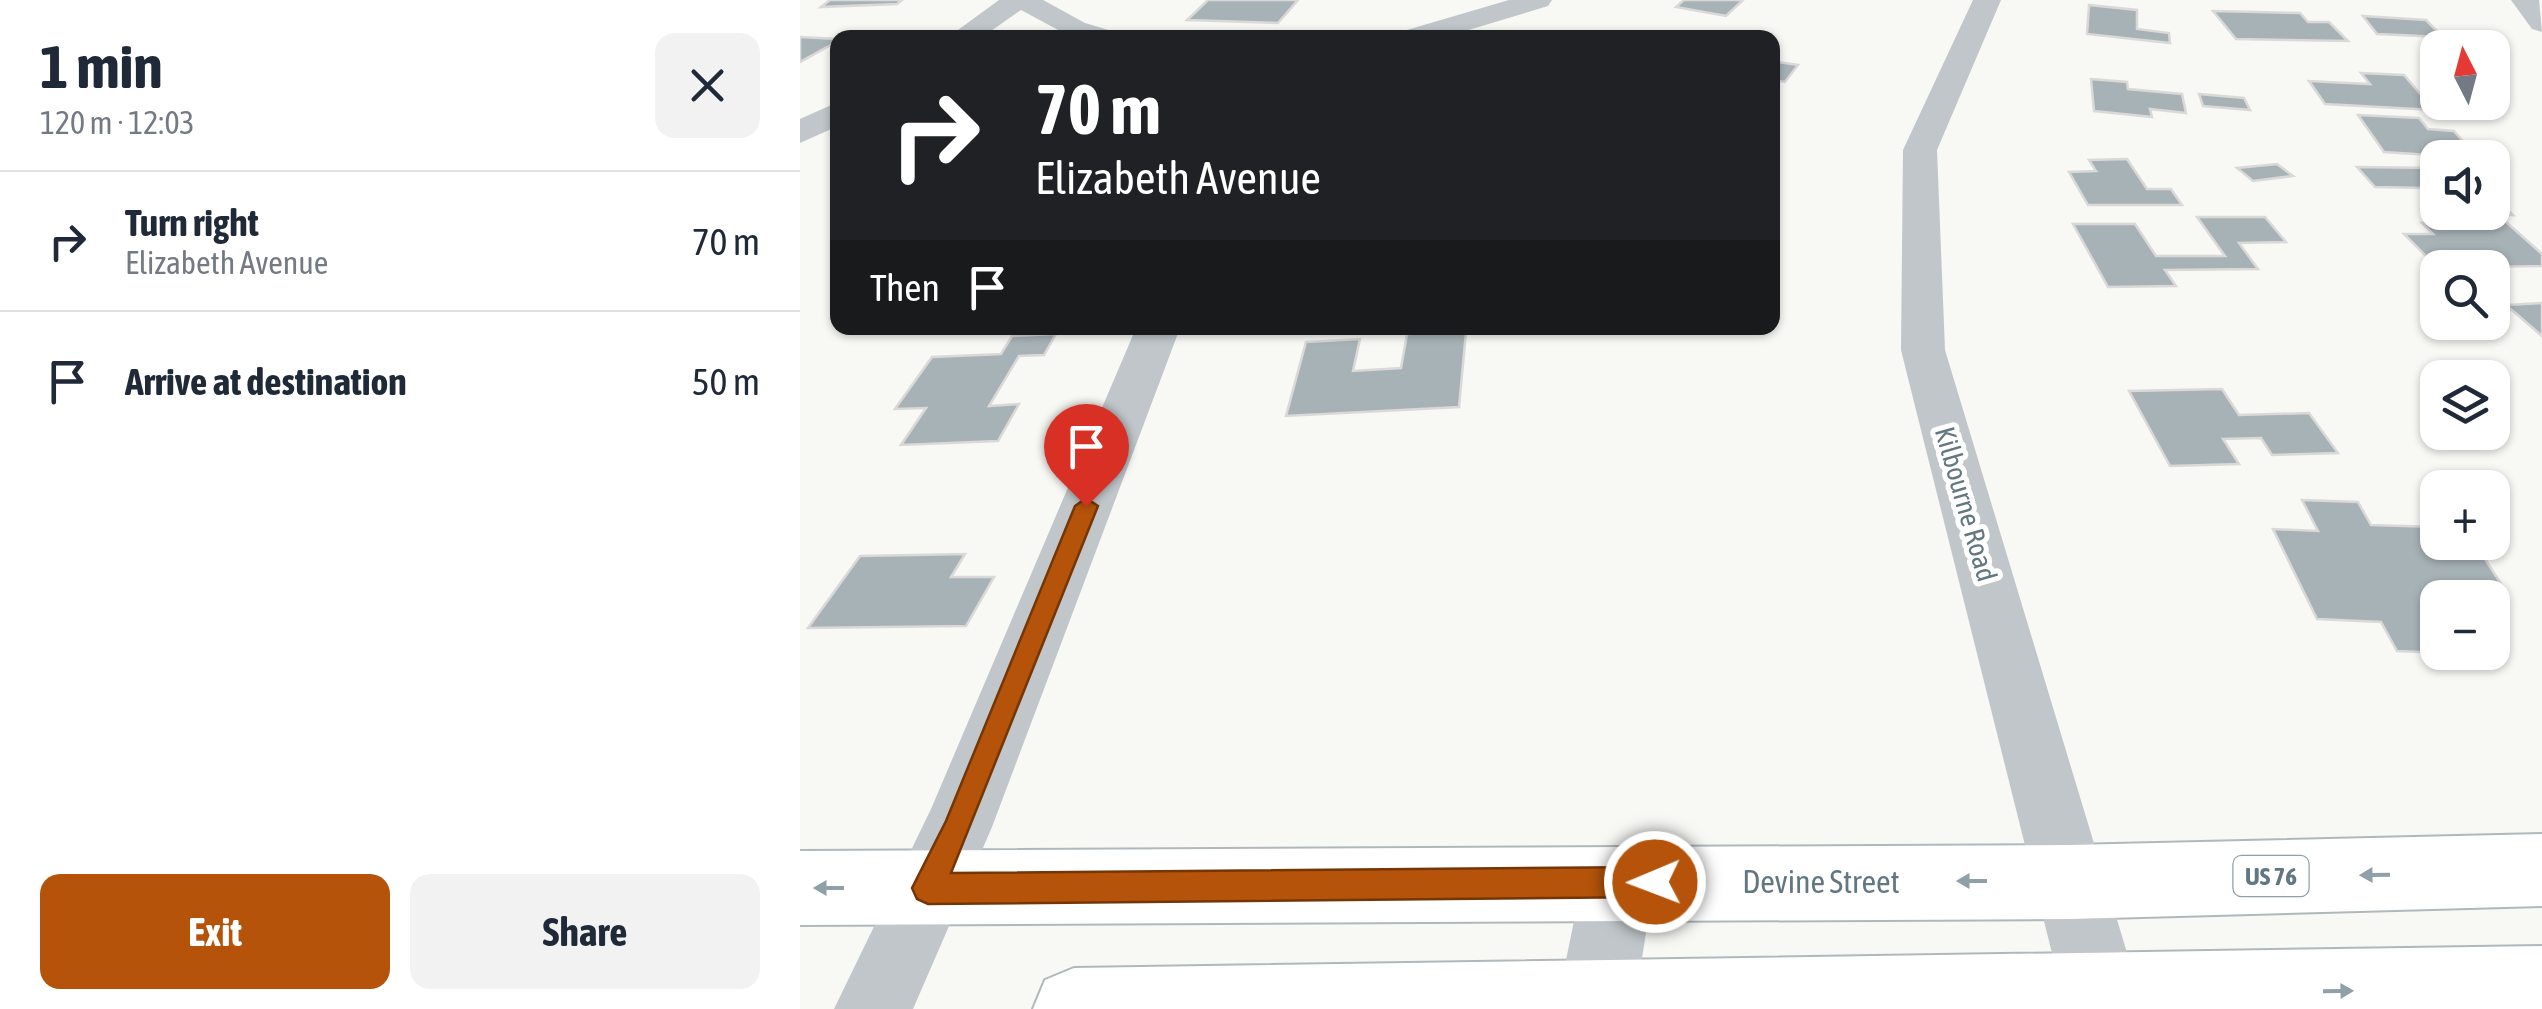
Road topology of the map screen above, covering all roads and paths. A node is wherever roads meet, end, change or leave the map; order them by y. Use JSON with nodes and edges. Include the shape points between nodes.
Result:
{"nodes":[{"id":1,"x":1020,"y":0,"type":"edge"},
{"id":2,"x":1538,"y":0,"type":"edge"},
{"id":3,"x":1988,"y":0,"type":"edge"},
{"id":4,"x":2525,"y":0,"type":"edge"},
{"id":5,"x":2542,"y":23,"type":"edge"},
{"id":6,"x":973,"y":30,"type":"edge"},
{"id":7,"x":1073,"y":30,"type":"edge"},
{"id":8,"x":1437,"y":30,"type":"edge"},
{"id":9,"x":830,"y":117,"type":"edge"},
{"id":10,"x":800,"y":134,"type":"edge"},
{"id":11,"x":1155,"y":335,"type":"edge"},
{"id":12,"x":2542,"y":870,"type":"edge"},
{"id":13,"x":1618,"y":882,"type":"junction"},
{"id":14,"x":2070,"y":882,"type":"junction"},
{"id":15,"x":800,"y":888,"type":"edge"},
{"id":16,"x":928,"y":888,"type":"junction"},
{"id":17,"x":2542,"y":986,"type":"edge"},
{"id":18,"x":2103,"y":1002,"type":"edge"},
{"id":19,"x":1595,"y":1006,"type":"edge"},
{"id":20,"x":1199,"y":1008,"type":"edge"},
{"id":21,"x":874,"y":1009,"type":"edge"},
{"id":22,"x":1074,"y":1009,"type":"edge"}],
"edges":[{"from":1,"to":6,"type":"street"},
{"from":1,"to":7,"type":"street"},
{"from":2,"to":8,"type":"street"},
{"from":3,"to":14,"type":"street","name":"Kilbourne Road","via":[[1920,150],[1923,350]]},
{"from":4,"to":5,"type":"street"},
{"from":9,"to":10,"type":"street"},
{"from":11,"to":16,"type":"street"},
{"from":12,"to":14,"type":"main road","name":"Devine Street","number":"US 76","one_way":true},
{"from":14,"to":13,"type":"main road","name":"Devine Street","number":"US 76","one_way":true},
{"from":13,"to":16,"type":"main road","name":"Devine Street","number":"US 76"},
{"from":13,"to":19,"type":"street"},
{"from":14,"to":18,"type":"street","name":"Kilbourne Road"},
{"from":16,"to":15,"type":"main road","name":"Devine Street","number":"US 76","one_way":true},
{"from":16,"to":21,"type":"street"},
{"from":18,"to":17,"type":"main road","one_way":true},
{"from":18,"to":19,"type":"main road"},
{"from":19,"to":20,"type":"main road"},
{"from":20,"to":22,"type":"main road"}]}
